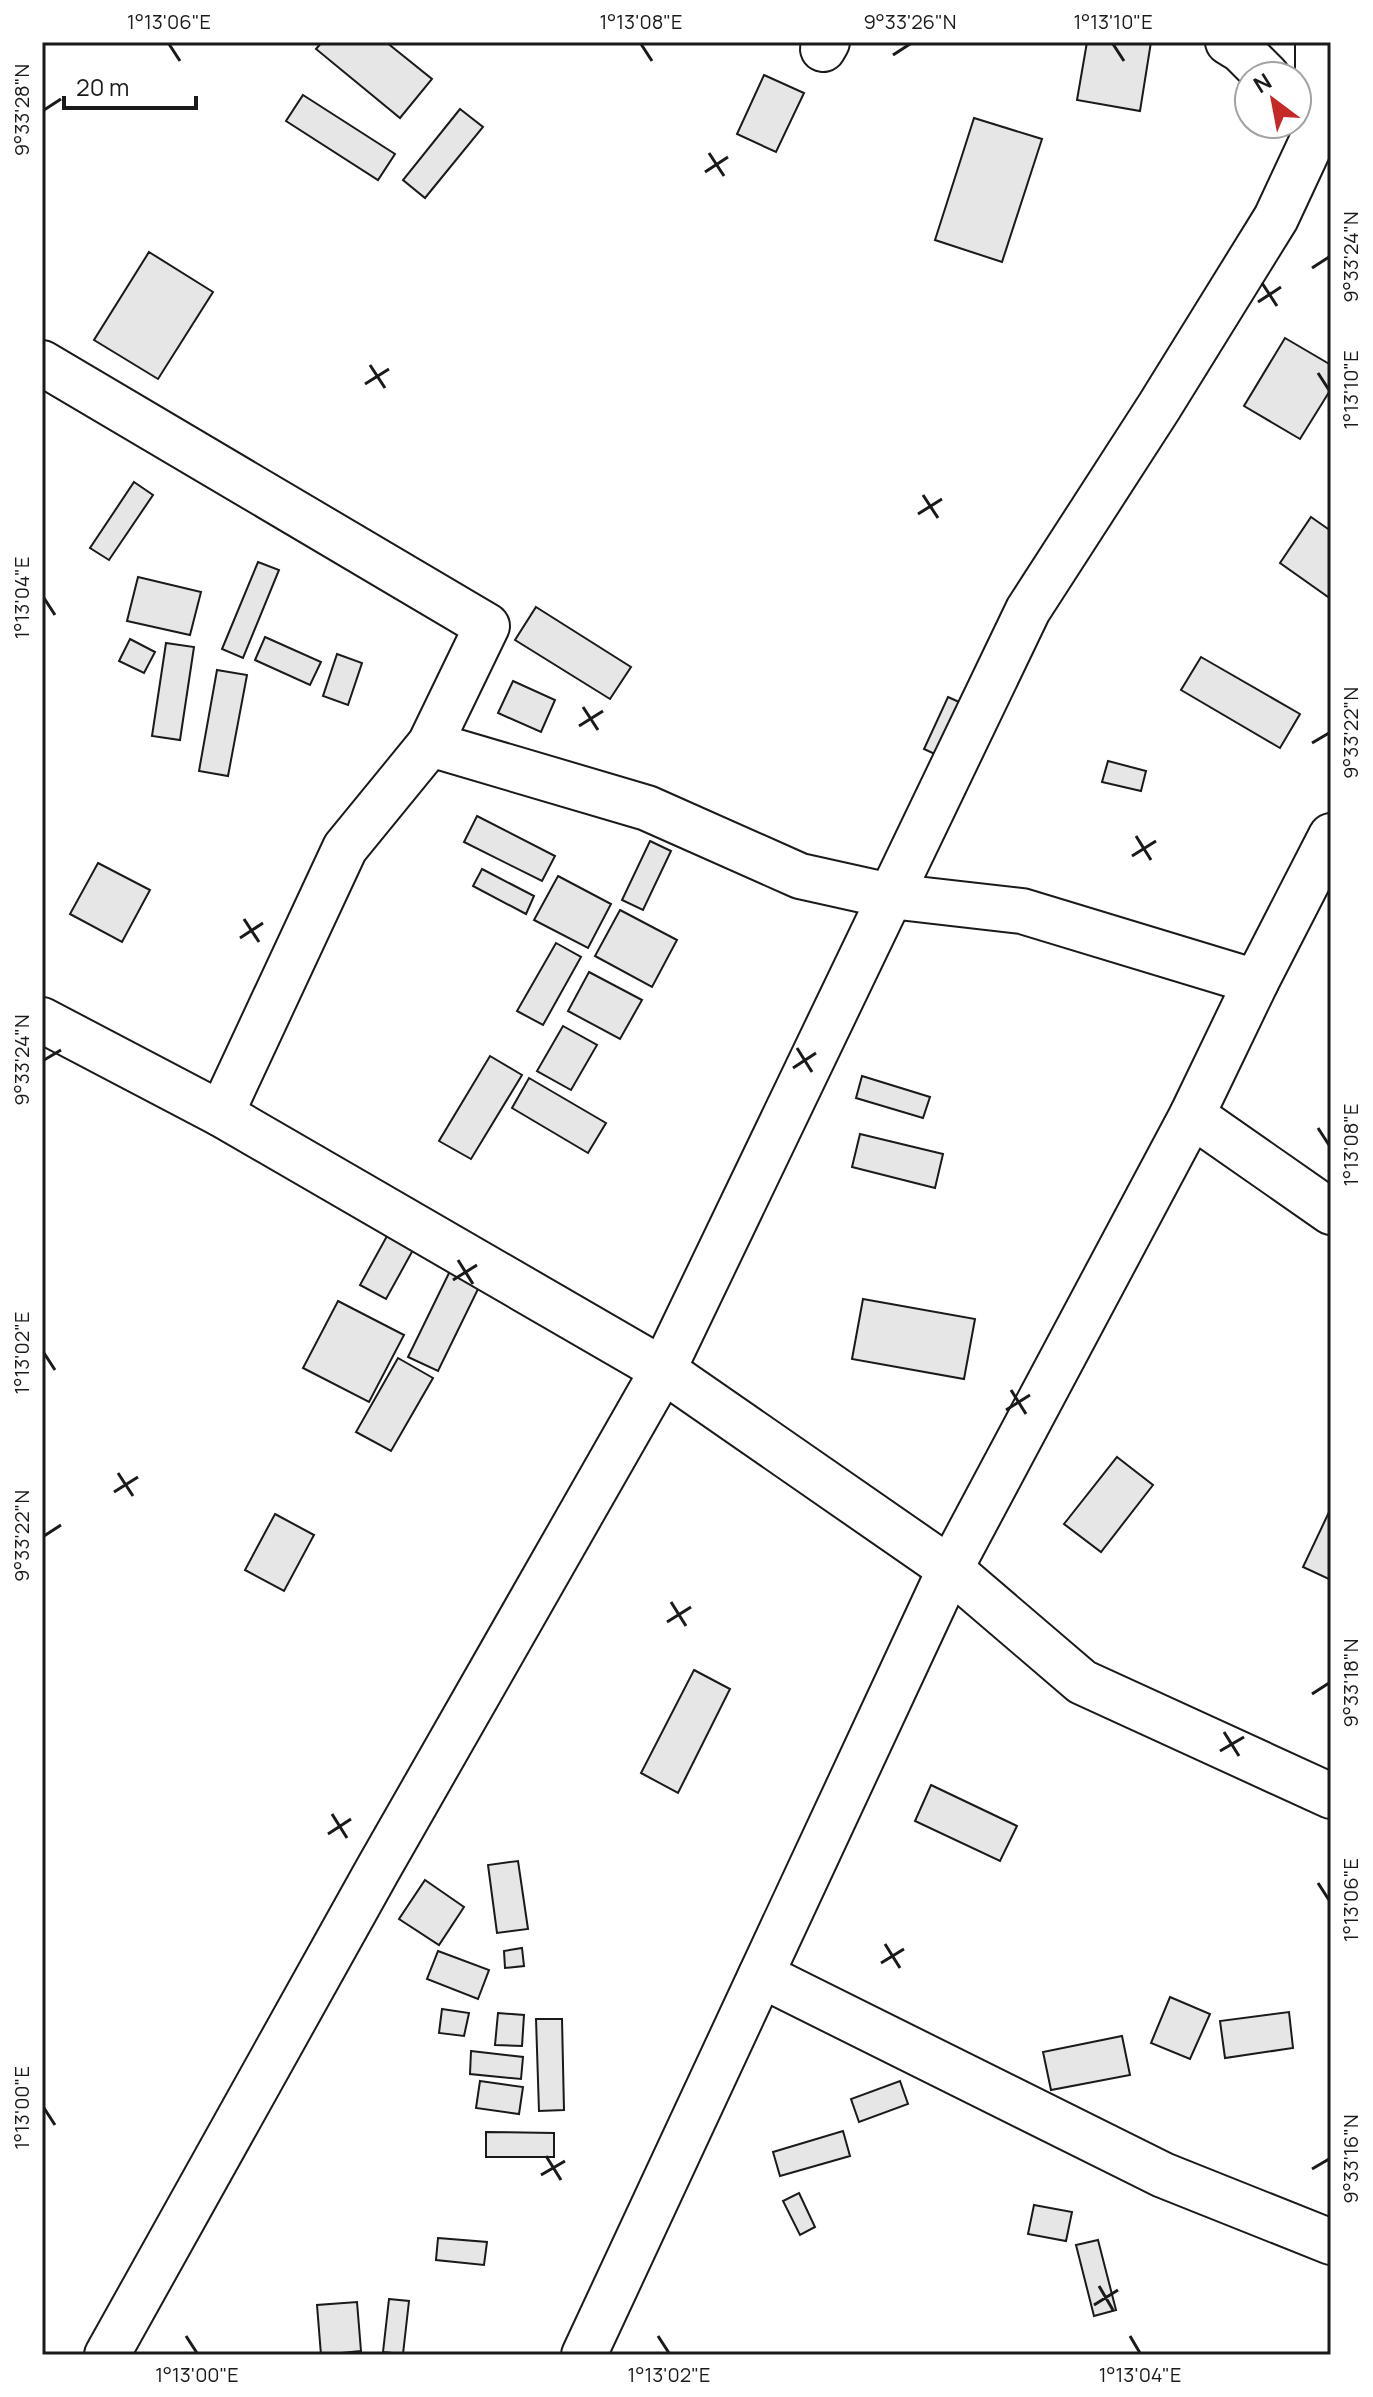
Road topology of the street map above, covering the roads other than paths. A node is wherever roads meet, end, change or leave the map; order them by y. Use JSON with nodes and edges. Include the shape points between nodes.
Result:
{"nodes":[{"id":1,"x":1228,"y":42,"type":"edge"},
{"id":2,"x":1318,"y":42,"type":"edge"},
{"id":3,"x":1251,"y":60,"type":"edge"},
{"id":4,"x":1315,"y":124,"type":"edge"},
{"id":5,"x":42,"y":363,"type":"edge"},
{"id":6,"x":430,"y":744,"type":"junction"},
{"id":7,"x":1331,"y":836,"type":"edge"},
{"id":8,"x":890,"y":896,"type":"junction"},
{"id":9,"x":1256,"y":982,"type":"junction"},
{"id":10,"x":42,"y":1020,"type":"edge"},
{"id":11,"x":221,"y":1114,"type":"junction"},
{"id":12,"x":1192,"y":1115,"type":"junction"},
{"id":13,"x":1331,"y":1212,"type":"edge"},
{"id":14,"x":663,"y":1370,"type":"junction"},
{"id":15,"x":950,"y":1569,"type":"junction"},
{"id":16,"x":1331,"y":1796,"type":"edge"},
{"id":17,"x":761,"y":1975,"type":"junction"},
{"id":18,"x":1331,"y":2242,"type":"edge"},
{"id":19,"x":107,"y":2355,"type":"edge"},
{"id":20,"x":584,"y":2355,"type":"edge"}],
"edges":[{"from":1,"to":3,"type":"street"},
{"from":2,"to":4,"type":"street"},
{"from":4,"to":8,"type":"street","via":[[1276,218],[1028,610]]},
{"from":5,"to":6,"type":"street","via":[[487,626]]},
{"from":6,"to":8,"type":"street","via":[[647,808],[800,876]]},
{"from":6,"to":11,"type":"street","via":[[345,848]]},
{"from":7,"to":9,"type":"street"},
{"from":8,"to":9,"type":"street","via":[[1022,911]]},
{"from":8,"to":14,"type":"street"},
{"from":9,"to":12,"type":"street"},
{"from":10,"to":11,"type":"street"},
{"from":11,"to":14,"type":"street"},
{"from":12,"to":13,"type":"street"},
{"from":12,"to":15,"type":"street"},
{"from":14,"to":15,"type":"street"},
{"from":14,"to":19,"type":"street"},
{"from":15,"to":16,"type":"street","via":[[1082,1682]]},
{"from":15,"to":17,"type":"street"},
{"from":17,"to":18,"type":"street","via":[[1163,2175]]},
{"from":17,"to":20,"type":"street"}]}
